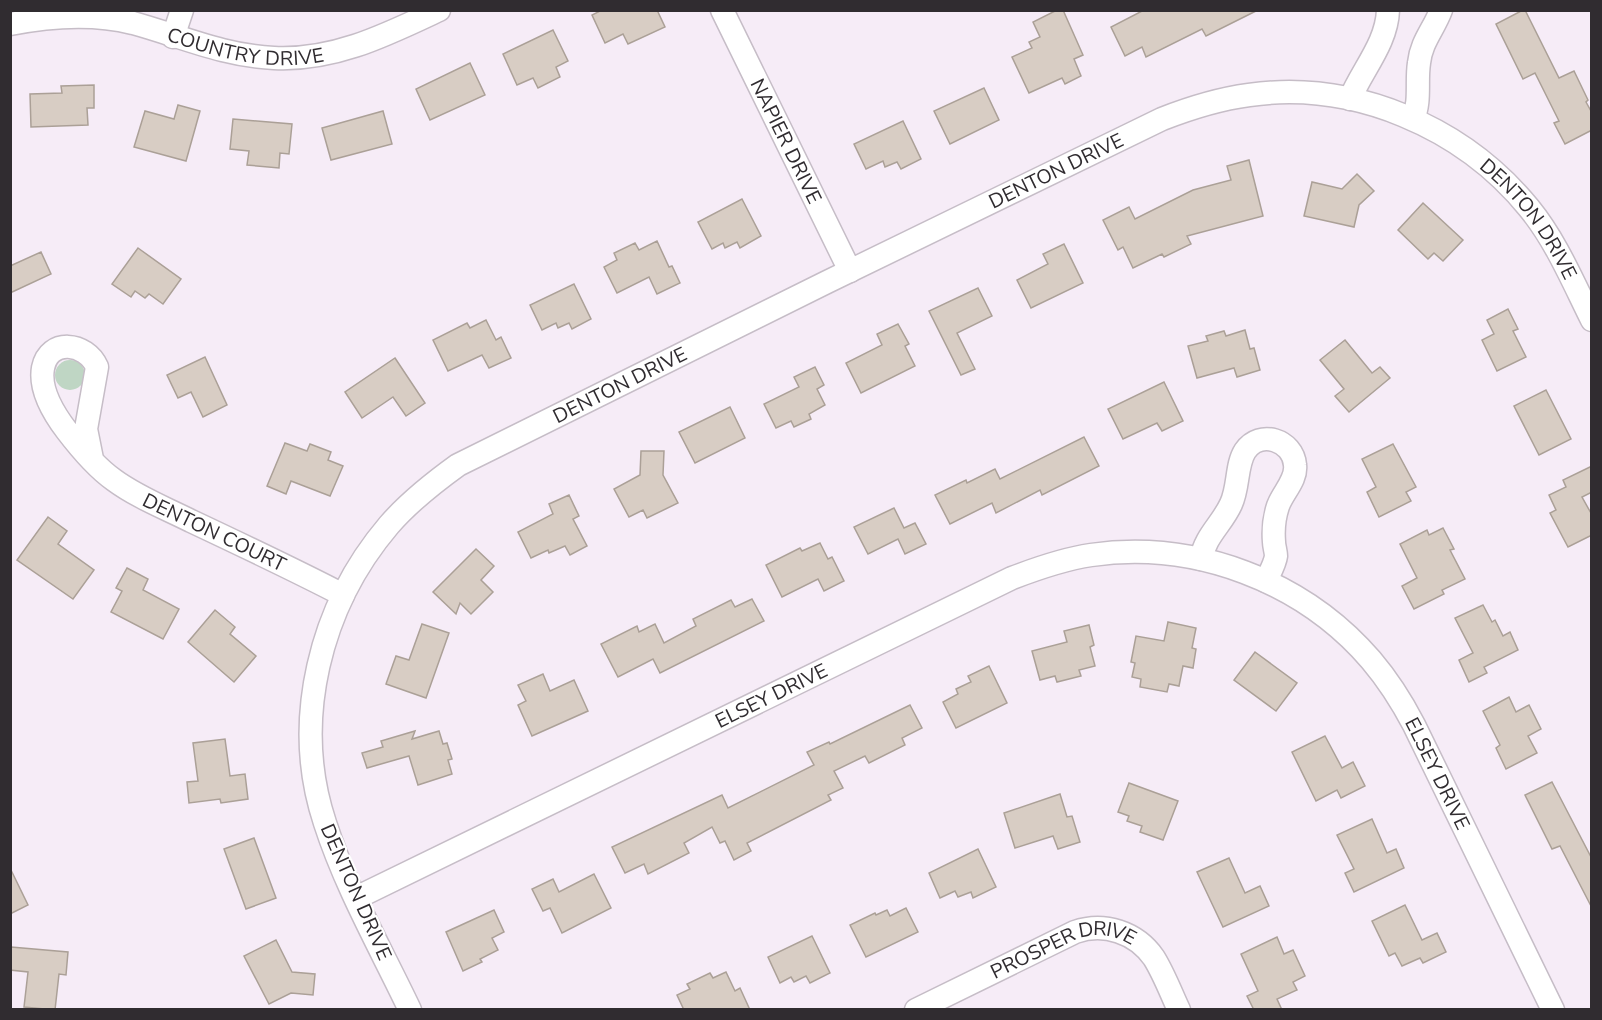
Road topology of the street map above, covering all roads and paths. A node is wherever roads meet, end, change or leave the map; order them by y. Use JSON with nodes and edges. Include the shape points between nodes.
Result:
{"nodes":[{"id":1,"x":182,"y":10,"type":"edge"},
{"id":2,"x":439,"y":10,"type":"edge"},
{"id":3,"x":722,"y":10,"type":"edge"},
{"id":4,"x":1388,"y":10,"type":"edge"},
{"id":5,"x":1441,"y":10,"type":"edge"},
{"id":6,"x":10,"y":24,"type":"edge"},
{"id":7,"x":173,"y":37,"type":"junction"},
{"id":8,"x":1350,"y":99,"type":"junction"},
{"id":9,"x":1413,"y":119,"type":"junction"},
{"id":10,"x":850,"y":271,"type":"junction"},
{"id":11,"x":1592,"y":320,"type":"edge"},
{"id":12,"x":92,"y":459,"type":"dead end"},
{"id":13,"x":1201,"y":559,"type":"junction"},
{"id":14,"x":1266,"y":581,"type":"junction"},
{"id":15,"x":344,"y":595,"type":"junction"},
{"id":16,"x":356,"y":898,"type":"junction"},
{"id":17,"x":410,"y":1010,"type":"edge"},
{"id":18,"x":916,"y":1010,"type":"edge"},
{"id":19,"x":1179,"y":1010,"type":"edge"},
{"id":20,"x":1553,"y":1010,"type":"edge"}],
"edges":[{"from":1,"to":7,"type":"street"},
{"from":2,"to":7,"type":"street","name":"COUNTRY DRIVE","via":[[370,42],[295,58],[234,53]]},
{"from":3,"to":10,"type":"street","name":"NAPIER DRIVE"},
{"from":4,"to":8,"type":"street","via":[[1383,38]]},
{"from":5,"to":9,"type":"street","via":[[1422,48],[1418,108]]},
{"from":6,"to":7,"type":"street","name":"COUNTRY DRIVE","via":[[70,16],[98,18],[132,23]]},
{"from":8,"to":9,"type":"street","name":"DENTON DRIVE"},
{"from":8,"to":10,"type":"street","name":"DENTON DRIVE","via":[[1281,92],[1251,94],[1191,108]]},
{"from":9,"to":11,"type":"street","name":"DENTON DRIVE","via":[[1469,151],[1525,203],[1549,237]]},
{"from":10,"to":15,"type":"street","name":"DENTON DRIVE","via":[[458,465],[390,525],[362,562]]},
{"from":12,"to":15,"type":"street","name":"DENTON COURT","via":[[129,490]]},
{"from":13,"to":14,"type":"street","name":"ELSEY DRIVE"},
{"from":13,"to":14,"type":"street","via":[[1209,536],[1233,501],[1245,452],[1257,441],[1283,443],[1296,467],[1275,516],[1276,556]]},
{"from":13,"to":16,"type":"street","name":"ELSEY DRIVE","via":[[1137,552],[1091,555],[1012,578]]},
{"from":14,"to":20,"type":"street","name":"ELSEY DRIVE","via":[[1321,612],[1342,630],[1372,660],[1396,693]]},
{"from":15,"to":16,"type":"street","name":"DENTON DRIVE","via":[[320,656],[311,712],[311,743],[324,822]]},
{"from":16,"to":17,"type":"street","name":"DENTON DRIVE"},
{"from":18,"to":19,"type":"street","name":"PROSPER DRIVE","via":[[1090,928],[1127,934],[1138,942],[1154,959]]}]}
